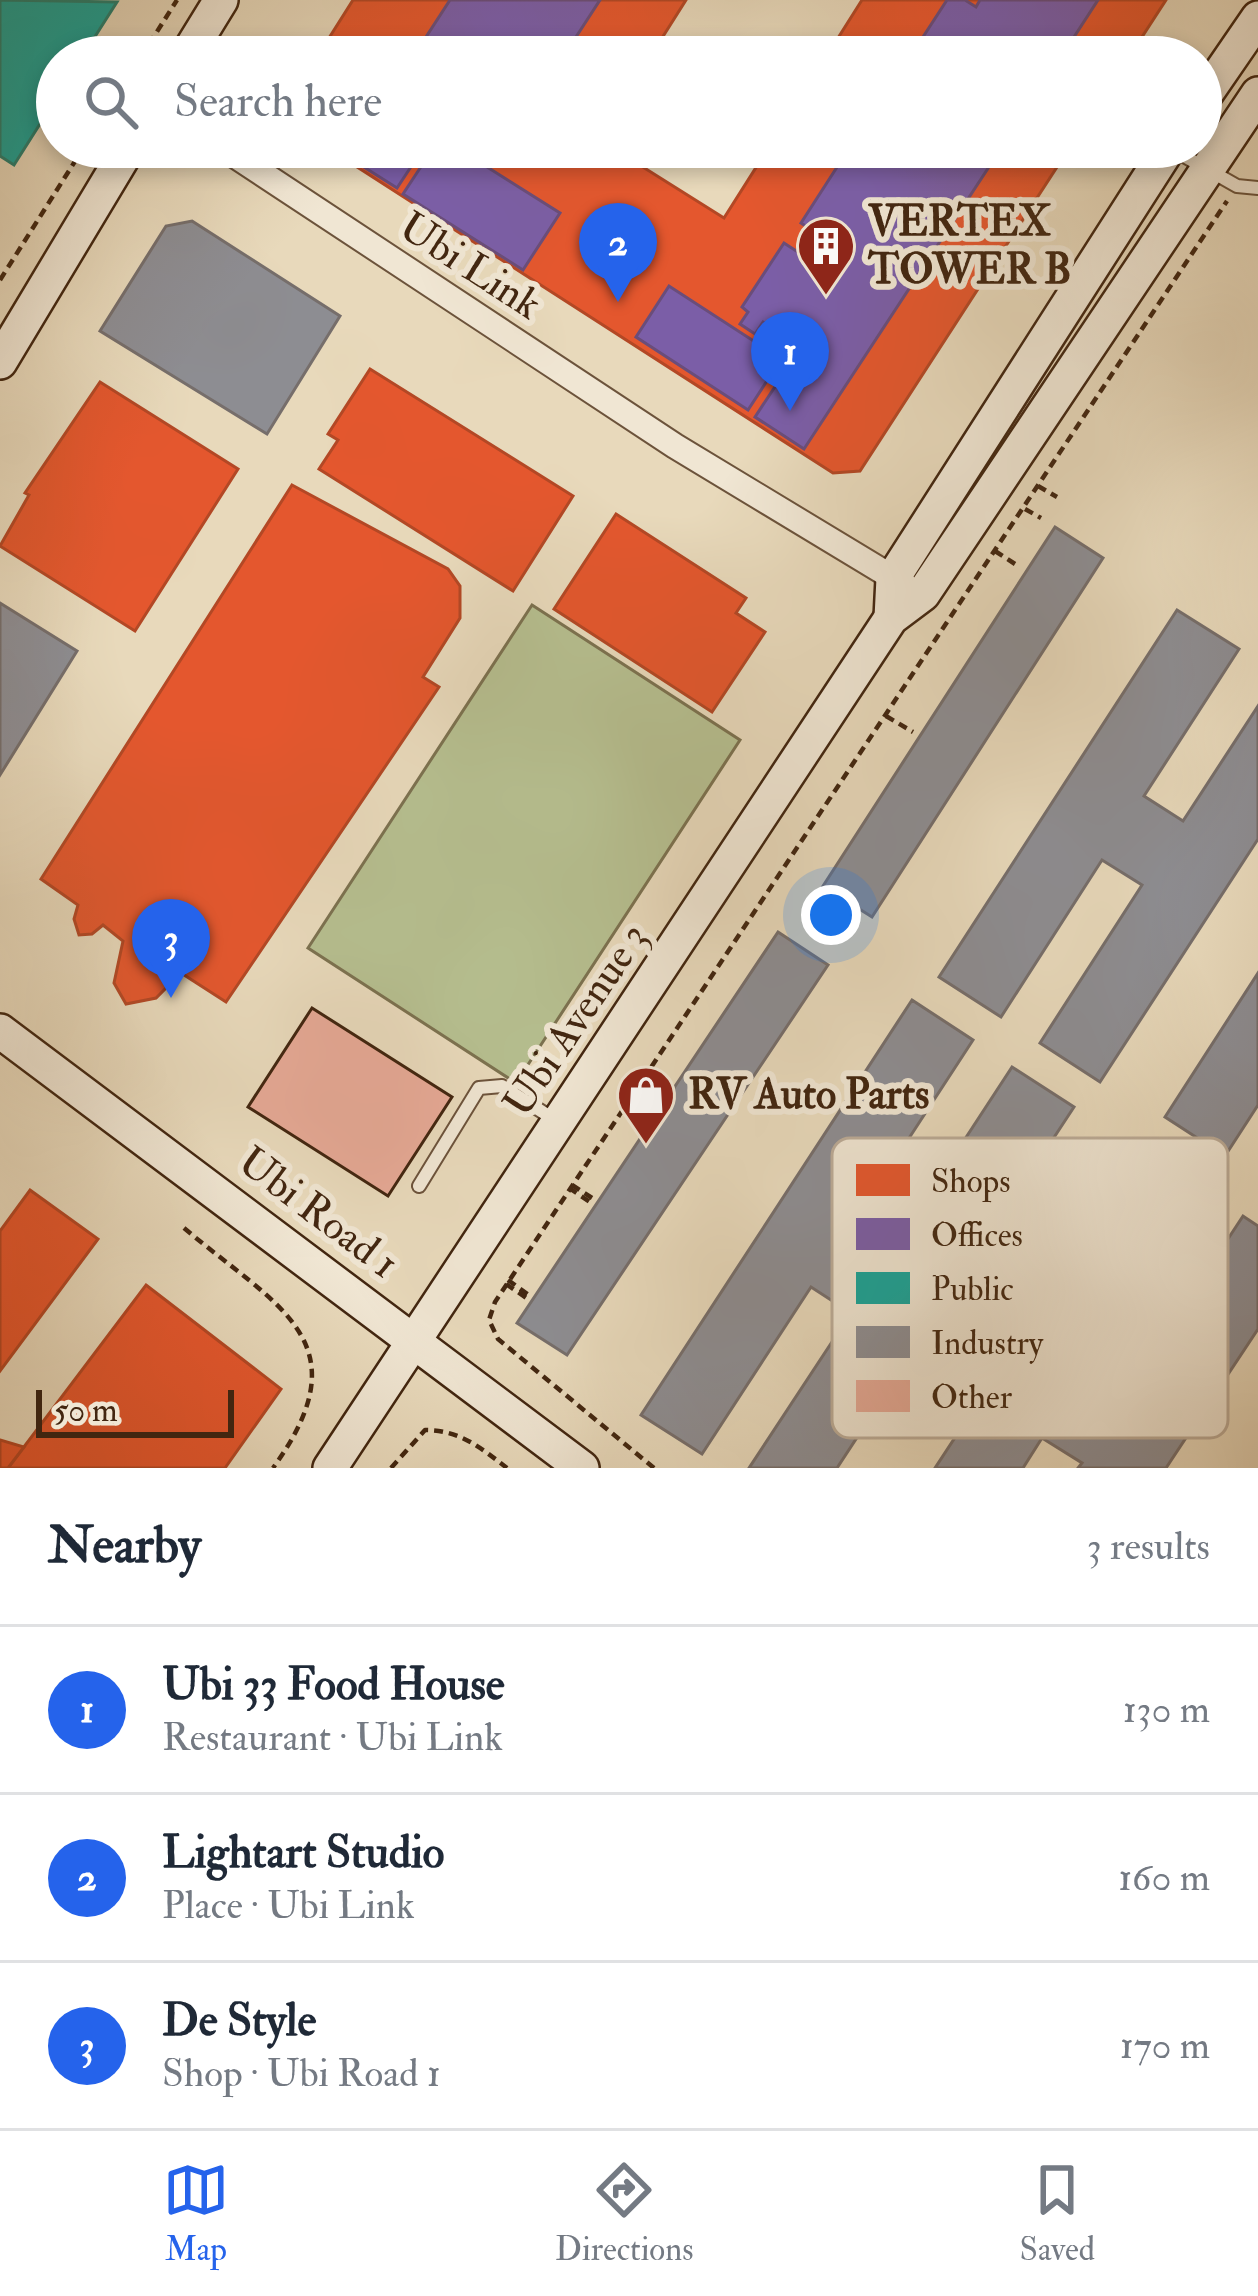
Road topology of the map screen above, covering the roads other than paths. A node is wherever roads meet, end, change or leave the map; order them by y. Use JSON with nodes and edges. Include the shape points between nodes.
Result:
{"nodes":[{"id":1,"x":221,"y":0,"type":"edge"},
{"id":2,"x":1258,"y":17,"type":"edge"},
{"id":3,"x":199,"y":36,"type":"edge"},
{"id":4,"x":1222,"y":70,"type":"edge"},
{"id":5,"x":1258,"y":94,"type":"edge"},
{"id":6,"x":116,"y":168,"type":"edge"},
{"id":7,"x":254,"y":168,"type":"edge"},
{"id":8,"x":1156,"y":168,"type":"edge"},
{"id":9,"x":1204,"y":168,"type":"edge"},
{"id":10,"x":1222,"y":179,"type":"junction"},
{"id":11,"x":1258,"y":188,"type":"edge"},
{"id":12,"x":0,"y":362,"type":"edge"},
{"id":13,"x":892,"y":578,"type":"junction"},
{"id":14,"x":923,"y":594,"type":"junction"},
{"id":15,"x":891,"y":618,"type":"junction"},
{"id":16,"x":0,"y":1031,"type":"edge"},
{"id":17,"x":561,"y":1124,"type":"junction"},
{"id":18,"x":418,"y":1186,"type":"dead end"},
{"id":19,"x":417,"y":1342,"type":"junction"},
{"id":20,"x":330,"y":1468,"type":"edge"},
{"id":21,"x":582,"y":1468,"type":"edge"}],
"edges":[{"from":1,"to":3,"type":"street"},
{"from":2,"to":4,"type":"street"},
{"from":5,"to":10,"type":"street","name":"Ubi Avenue 3"},
{"from":6,"to":12,"type":"street"},
{"from":7,"to":13,"type":"street","name":"Ubi Link","via":[[675,446]]},
{"from":8,"to":13,"type":"street"},
{"from":9,"to":10,"type":"lane"},
{"from":10,"to":11,"type":"lane"},
{"from":10,"to":14,"type":"street","name":"Ubi Avenue 3"},
{"from":13,"to":14,"type":"street","name":"Ubi Link"},
{"from":13,"to":15,"type":"street"},
{"from":14,"to":15,"type":"street","name":"Ubi Avenue 3"},
{"from":15,"to":17,"type":"street","name":"Ubi Avenue 3"},
{"from":16,"to":19,"type":"street","name":"Ubi Road 1"},
{"from":17,"to":18,"type":"lane","via":[[488,1084]]},
{"from":17,"to":19,"type":"street","name":"Ubi Avenue 3"},
{"from":19,"to":20,"type":"street","name":"Ubi Avenue 3"},
{"from":19,"to":21,"type":"street","name":"Ubi Road 1"}]}
